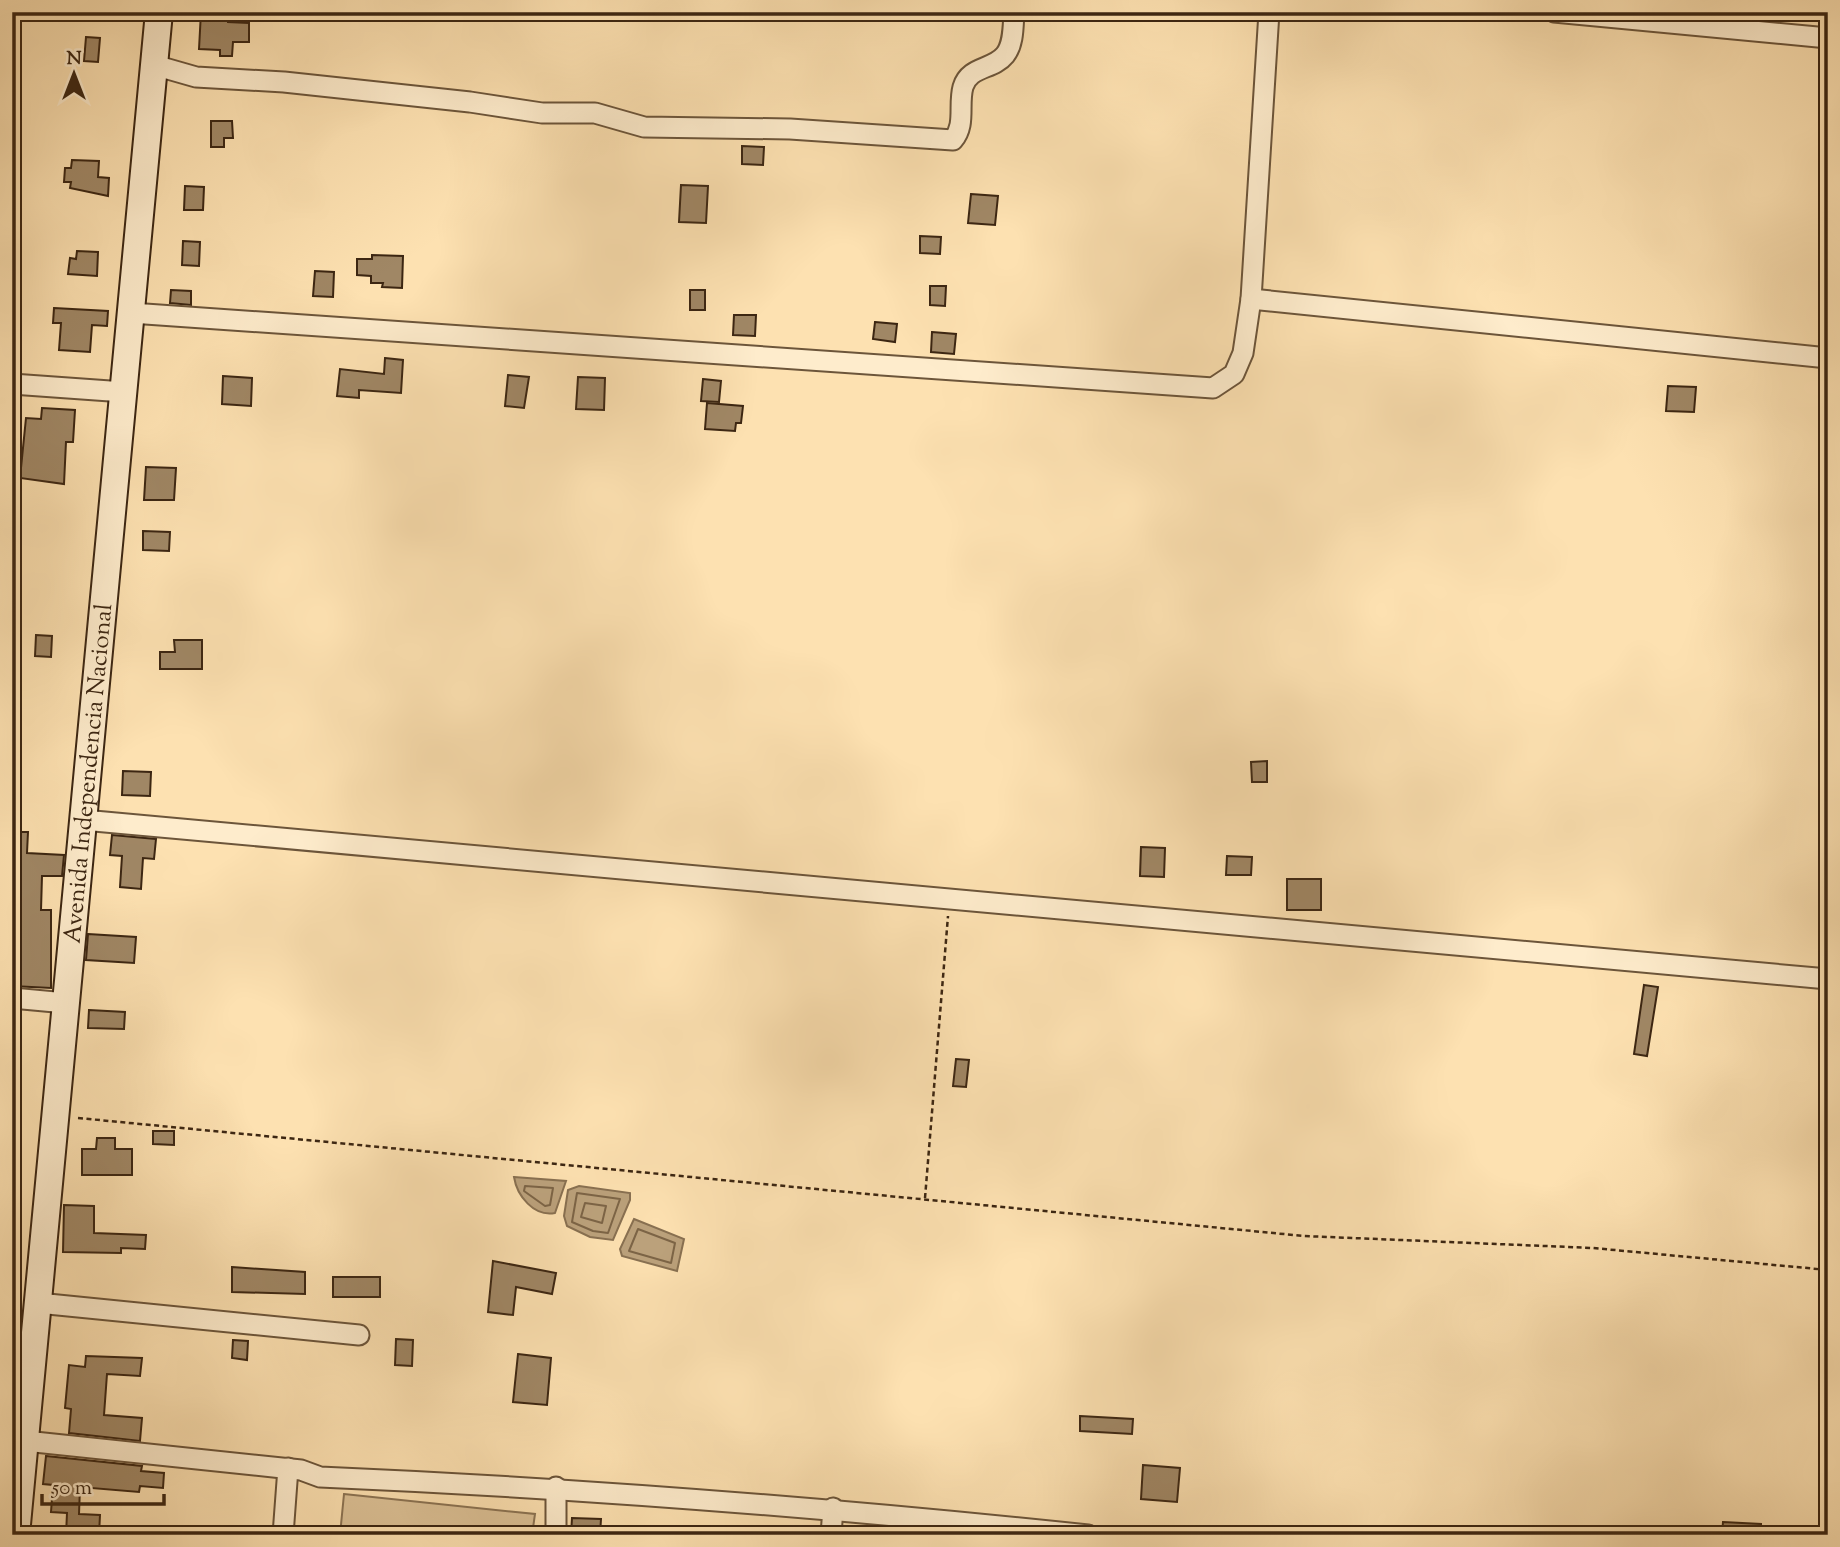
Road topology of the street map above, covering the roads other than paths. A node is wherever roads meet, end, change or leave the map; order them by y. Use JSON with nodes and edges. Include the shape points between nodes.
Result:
{"nodes":[{"id":1,"x":159,"y":12,"type":"edge"},
{"id":2,"x":1014,"y":12,"type":"edge"},
{"id":3,"x":1269,"y":12,"type":"edge"},
{"id":4,"x":1554,"y":12,"type":"edge"},
{"id":5,"x":1752,"y":22,"type":"edge"},
{"id":6,"x":1828,"y":38,"type":"edge"},
{"id":7,"x":154,"y":65,"type":"junction"},
{"id":8,"x":1251,"y":299,"type":"junction"},
{"id":9,"x":131,"y":313,"type":"junction"},
{"id":10,"x":1828,"y":358,"type":"edge"},
{"id":11,"x":12,"y":384,"type":"edge"},
{"id":12,"x":124,"y":392,"type":"junction"},
{"id":13,"x":83,"y":820,"type":"junction"},
{"id":14,"x":1828,"y":979,"type":"edge"},
{"id":15,"x":12,"y":998,"type":"edge"},
{"id":16,"x":66,"y":1003,"type":"junction"},
{"id":17,"x":38,"y":1303,"type":"junction"},
{"id":18,"x":359,"y":1335,"type":"dead end"},
{"id":19,"x":22,"y":1370,"type":"edge"},
{"id":20,"x":25,"y":1441,"type":"junction"},
{"id":21,"x":288,"y":1468,"type":"junction"},
{"id":22,"x":556,"y":1487,"type":"junction"},
{"id":23,"x":833,"y":1508,"type":"junction"},
{"id":24,"x":16,"y":1535,"type":"edge"},
{"id":25,"x":283,"y":1535,"type":"edge"},
{"id":26,"x":556,"y":1535,"type":"edge"},
{"id":27,"x":831,"y":1535,"type":"edge"},
{"id":28,"x":1088,"y":1535,"type":"edge"}],
"edges":[{"from":1,"to":7,"type":"main road","name":"Avenida Independencia Nacional"},
{"from":2,"to":7,"type":"street","via":[[1005,55],[970,74],[963,87],[959,132],[953,140],[790,129],[644,127],[595,113],[542,113],[196,76]]},
{"from":3,"to":8,"type":"street"},
{"from":4,"to":5,"type":"street"},
{"from":5,"to":6,"type":"street"},
{"from":7,"to":9,"type":"main road","name":"Avenida Independencia Nacional"},
{"from":8,"to":9,"type":"street","via":[[1243,353],[1234,374],[1213,388]]},
{"from":8,"to":10,"type":"street"},
{"from":9,"to":12,"type":"main road","name":"Avenida Independencia Nacional"},
{"from":11,"to":12,"type":"street"},
{"from":12,"to":13,"type":"main road","name":"Avenida Independencia Nacional"},
{"from":13,"to":14,"type":"street"},
{"from":13,"to":16,"type":"main road","name":"Avenida Independencia Nacional"},
{"from":15,"to":16,"type":"street"},
{"from":16,"to":17,"type":"main road","name":"Avenida Independencia Nacional"},
{"from":17,"to":18,"type":"street"},
{"from":17,"to":19,"type":"main road","name":"Avenida Independencia Nacional"},
{"from":19,"to":20,"type":"main road","name":"Avenida Independencia Nacional"},
{"from":20,"to":21,"type":"street"},
{"from":20,"to":24,"type":"main road","name":"Avenida Independencia Nacional"},
{"from":21,"to":22,"type":"street","via":[[320,1477]]},
{"from":21,"to":25,"type":"street"},
{"from":22,"to":23,"type":"street"},
{"from":22,"to":26,"type":"street"},
{"from":23,"to":27,"type":"street"},
{"from":23,"to":28,"type":"street"}]}
